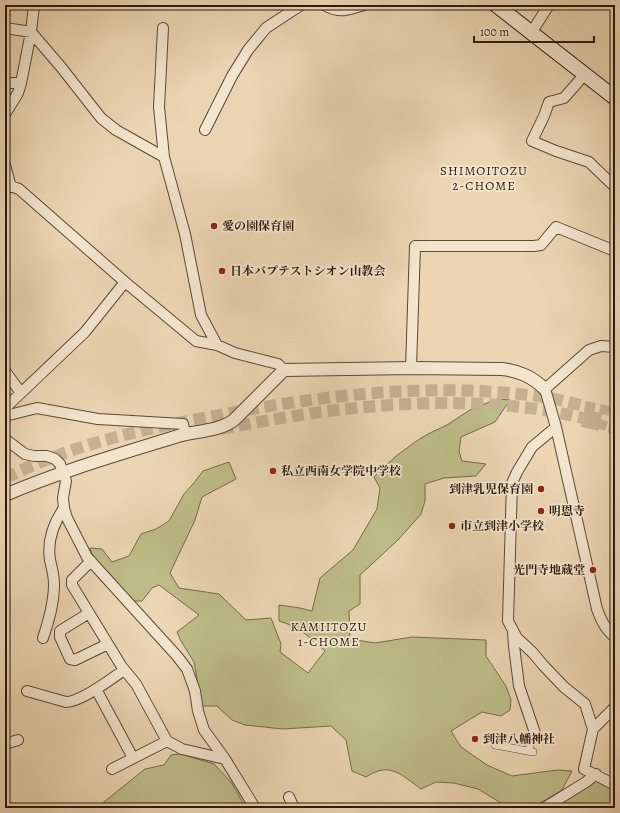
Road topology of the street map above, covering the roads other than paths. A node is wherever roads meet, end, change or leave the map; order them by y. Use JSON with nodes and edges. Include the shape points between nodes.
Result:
{"nodes":[{"id":1,"x":34,"y":5,"type":"edge"},
{"id":2,"x":301,"y":5,"type":"edge"},
{"id":3,"x":324,"y":5,"type":"edge"},
{"id":4,"x":364,"y":5,"type":"edge"},
{"id":5,"x":496,"y":5,"type":"edge"},
{"id":6,"x":549,"y":5,"type":"edge"},
{"id":7,"x":5,"y":28,"type":"edge"},
{"id":8,"x":163,"y":28,"type":"dead end"},
{"id":9,"x":31,"y":32,"type":"junction"},
{"id":10,"x":531,"y":33,"type":"junction"},
{"id":11,"x":585,"y":74,"type":"junction"},
{"id":12,"x":5,"y":83,"type":"edge"},
{"id":13,"x":21,"y":83,"type":"junction"},
{"id":14,"x":615,"y":98,"type":"edge"},
{"id":15,"x":5,"y":114,"type":"edge"},
{"id":16,"x":205,"y":130,"type":"dead end"},
{"id":17,"x":164,"y":157,"type":"junction"},
{"id":18,"x":5,"y":165,"type":"edge"},
{"id":19,"x":8,"y":185,"type":"edge"},
{"id":20,"x":615,"y":187,"type":"edge"},
{"id":21,"x":615,"y":251,"type":"edge"},
{"id":22,"x":125,"y":282,"type":"junction"},
{"id":23,"x":217,"y":345,"type":"junction"},
{"id":24,"x":615,"y":346,"type":"edge"},
{"id":25,"x":411,"y":368,"type":"junction"},
{"id":26,"x":284,"y":370,"type":"junction"},
{"id":27,"x":5,"y":371,"type":"edge"},
{"id":28,"x":545,"y":389,"type":"junction"},
{"id":29,"x":21,"y":393,"type":"junction"},
{"id":30,"x":5,"y":408,"type":"edge"},
{"id":31,"x":5,"y":416,"type":"edge"},
{"id":32,"x":556,"y":427,"type":"junction"},
{"id":33,"x":185,"y":434,"type":"junction"},
{"id":34,"x":5,"y":439,"type":"edge"},
{"id":35,"x":63,"y":472,"type":"junction"},
{"id":36,"x":5,"y":495,"type":"edge"},
{"id":37,"x":64,"y":508,"type":"junction"},
{"id":38,"x":91,"y":561,"type":"junction"},
{"id":39,"x":89,"y":613,"type":"junction"},
{"id":40,"x":513,"y":632,"type":"junction"},
{"id":41,"x":613,"y":633,"type":"edge"},
{"id":42,"x":43,"y":638,"type":"dead end"},
{"id":43,"x":108,"y":644,"type":"junction"},
{"id":44,"x":124,"y":670,"type":"junction"},
{"id":45,"x":96,"y":688,"type":"junction"},
{"id":46,"x":27,"y":691,"type":"dead end"},
{"id":47,"x":615,"y":708,"type":"edge"},
{"id":48,"x":593,"y":729,"type":"junction"},
{"id":49,"x":536,"y":733,"type":"joint"},
{"id":50,"x":18,"y":740,"type":"dead end"},
{"id":51,"x":167,"y":742,"type":"junction"},
{"id":52,"x":5,"y":744,"type":"edge"},
{"id":53,"x":495,"y":745,"type":"dead end"},
{"id":54,"x":133,"y":758,"type":"junction"},
{"id":55,"x":225,"y":758,"type":"junction"},
{"id":56,"x":112,"y":769,"type":"dead end"},
{"id":57,"x":596,"y":774,"type":"junction"},
{"id":58,"x":615,"y":785,"type":"edge"},
{"id":59,"x":289,"y":797,"type":"dead end"},
{"id":60,"x":255,"y":808,"type":"edge"},
{"id":61,"x":294,"y":808,"type":"edge"},
{"id":62,"x":544,"y":808,"type":"edge"}],
"edges":[{"from":1,"to":9,"type":"street"},
{"from":2,"to":16,"type":"street","via":[[266,28],[248,50]]},
{"from":3,"to":4,"type":"street","via":[[335,11]]},
{"from":5,"to":10,"type":"main road"},
{"from":6,"to":10,"type":"street"},
{"from":7,"to":9,"type":"street"},
{"from":8,"to":17,"type":"street","via":[[159,107]]},
{"from":9,"to":13,"type":"street"},
{"from":9,"to":17,"type":"street","via":[[101,118],[116,130]]},
{"from":10,"to":11,"type":"main road"},
{"from":11,"to":14,"type":"main road"},
{"from":11,"to":20,"type":"street","via":[[564,98],[549,102],[532,141],[589,162]]},
{"from":12,"to":13,"type":"street"},
{"from":13,"to":15,"type":"street"},
{"from":17,"to":23,"type":"street","via":[[185,234],[201,315]]},
{"from":18,"to":19,"type":"street"},
{"from":19,"to":22,"type":"street","via":[[19,189]]},
{"from":21,"to":25,"type":"street","via":[[556,226],[541,245],[534,246],[415,246]]},
{"from":22,"to":23,"type":"street","via":[[196,341]]},
{"from":22,"to":29,"type":"street","via":[[86,332]]},
{"from":23,"to":26,"type":"street","via":[[235,353],[278,364]]},
{"from":24,"to":28,"type":"street","via":[[601,346],[589,350]]},
{"from":25,"to":26,"type":"street"},
{"from":25,"to":28,"type":"street","via":[[515,370]]},
{"from":26,"to":33,"type":"street","via":[[227,425]]},
{"from":27,"to":29,"type":"street"},
{"from":28,"to":32,"type":"street"},
{"from":29,"to":30,"type":"street"},
{"from":31,"to":33,"type":"street","via":[[37,408],[98,419],[183,424]]},
{"from":32,"to":40,"type":"street","via":[[532,447],[512,483],[508,621]]},
{"from":32,"to":41,"type":"street","via":[[597,609],[602,622]]},
{"from":33,"to":35,"type":"street"},
{"from":34,"to":35,"type":"street","via":[[25,454],[55,459]]},
{"from":35,"to":36,"type":"street"},
{"from":35,"to":37,"type":"street","via":[[66,481]]},
{"from":37,"to":38,"type":"street"},
{"from":37,"to":42,"type":"street","via":[[51,531],[50,557],[54,583],[52,612]]},
{"from":38,"to":39,"type":"street","via":[[72,580],[72,585]]},
{"from":38,"to":55,"type":"street","via":[[187,669],[196,691],[198,711],[204,730]]},
{"from":39,"to":43,"type":"street"},
{"from":39,"to":43,"type":"street","via":[[60,631],[60,637],[70,659],[75,660]]},
{"from":40,"to":48,"type":"street","via":[[564,687],[586,704]]},
{"from":40,"to":49,"type":"street","via":[[519,686]]},
{"from":43,"to":44,"type":"street"},
{"from":44,"to":45,"type":"street"},
{"from":44,"to":51,"type":"street","via":[[136,684]]},
{"from":45,"to":46,"type":"street","via":[[71,702]]},
{"from":45,"to":54,"type":"street"},
{"from":47,"to":48,"type":"street"},
{"from":48,"to":57,"type":"street","via":[[584,769]]},
{"from":49,"to":53,"type":"street","via":[[531,752]]},
{"from":50,"to":52,"type":"street"},
{"from":51,"to":54,"type":"street"},
{"from":51,"to":55,"type":"street","via":[[182,749]]},
{"from":54,"to":56,"type":"street"},
{"from":55,"to":60,"type":"street"},
{"from":57,"to":58,"type":"street"},
{"from":57,"to":62,"type":"street"},
{"from":59,"to":61,"type":"street"}]}
